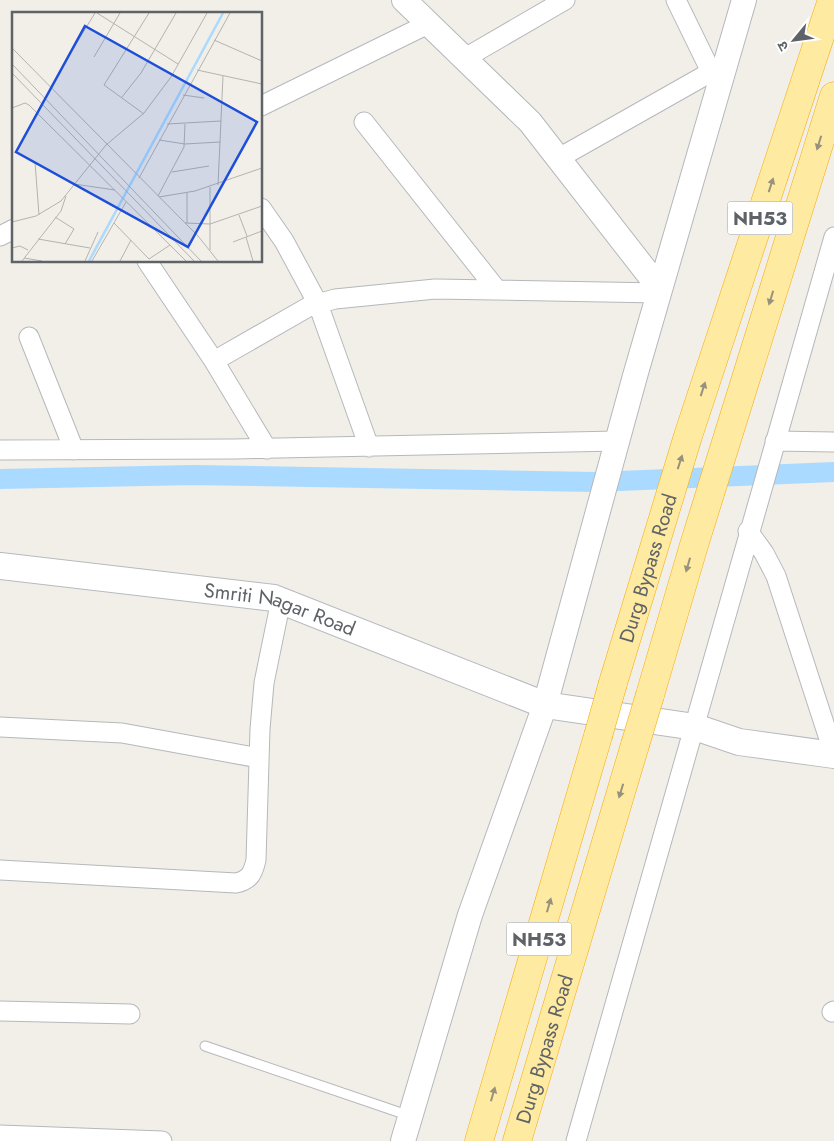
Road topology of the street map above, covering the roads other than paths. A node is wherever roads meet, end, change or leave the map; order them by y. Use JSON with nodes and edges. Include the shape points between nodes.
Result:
{"nodes":[{"id":1,"x":404,"y":0,"type":"edge"},
{"id":2,"x":566,"y":0,"type":"edge"},
{"id":3,"x":676,"y":0,"type":"edge"},
{"id":4,"x":744,"y":0,"type":"edge"},
{"id":5,"x":832,"y":0,"type":"edge"},
{"id":6,"x":430,"y":23,"type":"junction"},
{"id":7,"x":466,"y":58,"type":"junction"},
{"id":8,"x":715,"y":80,"type":"junction"},
{"id":9,"x":834,"y":96,"type":"edge"},
{"id":10,"x":262,"y":106,"type":"edge"},
{"id":11,"x":364,"y":122,"type":"dead end"},
{"id":12,"x":558,"y":158,"type":"junction"},
{"id":13,"x":262,"y":209,"type":"edge"},
{"id":14,"x":12,"y":230,"type":"edge"},
{"id":15,"x":0,"y":236,"type":"edge"},
{"id":16,"x":834,"y":237,"type":"edge"},
{"id":17,"x":148,"y":262,"type":"edge"},
{"id":18,"x":497,"y":290,"type":"junction"},
{"id":19,"x":660,"y":291,"type":"junction"},
{"id":20,"x":318,"y":304,"type":"junction"},
{"id":21,"x":29,"y":337,"type":"dead end"},
{"id":22,"x":214,"y":361,"type":"junction"},
{"id":23,"x":618,"y":441,"type":"junction"},
{"id":24,"x":775,"y":441,"type":"junction"},
{"id":25,"x":834,"y":442,"type":"edge"},
{"id":26,"x":369,"y":447,"type":"junction"},
{"id":27,"x":267,"y":449,"type":"junction"},
{"id":28,"x":0,"y":450,"type":"edge"},
{"id":29,"x":74,"y":450,"type":"junction"},
{"id":30,"x":748,"y":531,"type":"junction"},
{"id":31,"x":0,"y":566,"type":"edge"},
{"id":32,"x":281,"y":600,"type":"junction"},
{"id":33,"x":545,"y":705,"type":"junction"},
{"id":34,"x":0,"y":727,"type":"edge"},
{"id":35,"x":695,"y":727,"type":"junction"},
{"id":36,"x":834,"y":754,"type":"edge"},
{"id":37,"x":259,"y":758,"type":"junction"},
{"id":38,"x":0,"y":870,"type":"edge"},
{"id":39,"x":0,"y":1011,"type":"edge"},
{"id":40,"x":130,"y":1014,"type":"dead end"},
{"id":41,"x":205,"y":1046,"type":"dead end"},
{"id":42,"x":410,"y":1116,"type":"junction"},
{"id":43,"x":0,"y":1135,"type":"edge"},
{"id":44,"x":162,"y":1141,"type":"edge"},
{"id":45,"x":403,"y":1141,"type":"edge"},
{"id":46,"x":479,"y":1141,"type":"edge"},
{"id":47,"x":517,"y":1141,"type":"edge"},
{"id":48,"x":576,"y":1141,"type":"edge"}],
"edges":[{"from":1,"to":6,"type":"street"},
{"from":2,"to":7,"type":"street"},
{"from":3,"to":8,"type":"street"},
{"from":4,"to":8,"type":"street"},
{"from":46,"to":5,"type":"highway","name":"Durg Bypass Road","number":"NH53","one_way":true,"bridge":true,"via":[[661,522]]},
{"from":6,"to":7,"type":"street"},
{"from":6,"to":10,"type":"street"},
{"from":7,"to":12,"type":"street","via":[[530,122]]},
{"from":8,"to":12,"type":"street"},
{"from":8,"to":19,"type":"street"},
{"from":9,"to":47,"type":"highway","name":"Durg Bypass Road","number":"NH53","one_way":true,"bridge":true,"via":[[702,519]]},
{"from":11,"to":18,"type":"street"},
{"from":12,"to":19,"type":"street"},
{"from":13,"to":20,"type":"street","via":[[284,241]]},
{"from":14,"to":15,"type":"street"},
{"from":16,"to":24,"type":"street"},
{"from":17,"to":22,"type":"street"},
{"from":18,"to":19,"type":"street"},
{"from":18,"to":20,"type":"street","via":[[435,290],[335,299]]},
{"from":19,"to":23,"type":"street"},
{"from":20,"to":22,"type":"street","via":[[286,318]]},
{"from":20,"to":26,"type":"street"},
{"from":21,"to":29,"type":"street"},
{"from":22,"to":27,"type":"street"},
{"from":23,"to":26,"type":"street"},
{"from":23,"to":33,"type":"street"},
{"from":24,"to":25,"type":"street"},
{"from":24,"to":30,"type":"street"},
{"from":26,"to":27,"type":"street"},
{"from":27,"to":29,"type":"street"},
{"from":28,"to":29,"type":"street"},
{"from":30,"to":35,"type":"street"},
{"from":30,"to":36,"type":"street","via":[[776,576]]},
{"from":31,"to":32,"type":"main road","name":"Smriti Nagar Road"},
{"from":32,"to":33,"type":"main road","name":"Smriti Nagar Road"},
{"from":32,"to":37,"type":"street","via":[[264,683]]},
{"from":33,"to":35,"type":"main road","name":"Smriti Nagar Road"},
{"from":33,"to":42,"type":"street","via":[[470,915]]},
{"from":34,"to":37,"type":"street","via":[[122,733]]},
{"from":35,"to":36,"type":"main road","name":"Smriti Nagar Road","via":[[739,742]]},
{"from":35,"to":48,"type":"street"},
{"from":37,"to":38,"type":"street","via":[[256,860],[246,881],[236,884]]},
{"from":39,"to":40,"type":"street"},
{"from":41,"to":42,"type":"lane"},
{"from":42,"to":45,"type":"street"},
{"from":43,"to":44,"type":"street"}]}
